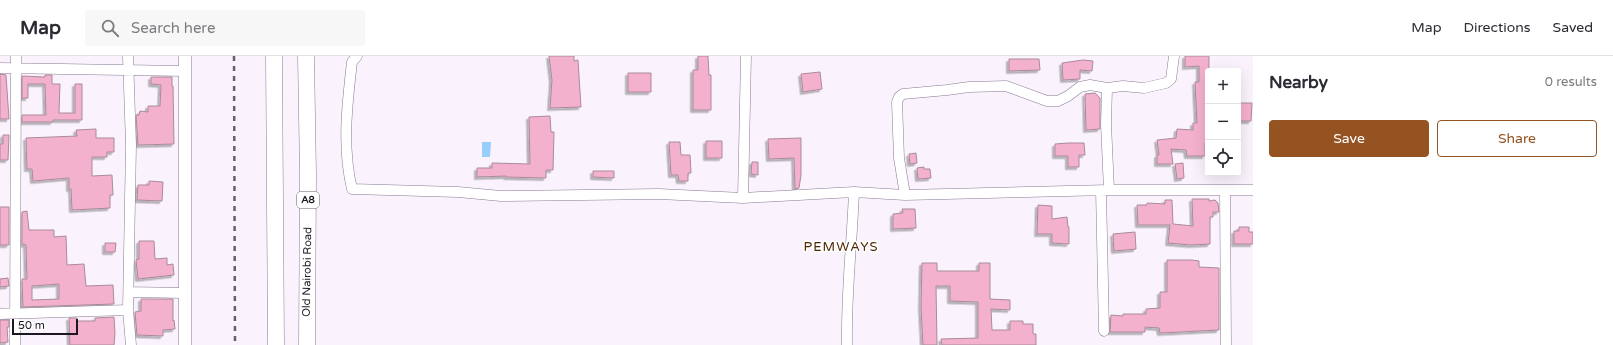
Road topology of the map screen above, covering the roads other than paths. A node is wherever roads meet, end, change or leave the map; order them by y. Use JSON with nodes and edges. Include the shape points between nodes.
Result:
{"nodes":[{"id":1,"x":16,"y":56,"type":"edge"},
{"id":2,"x":128,"y":56,"type":"edge"},
{"id":3,"x":185,"y":56,"type":"edge"},
{"id":4,"x":274,"y":56,"type":"edge"},
{"id":5,"x":306,"y":56,"type":"edge"},
{"id":6,"x":356,"y":56,"type":"edge"},
{"id":7,"x":746,"y":56,"type":"edge"},
{"id":8,"x":1174,"y":56,"type":"edge"},
{"id":9,"x":16,"y":67,"type":"junction"},
{"id":10,"x":0,"y":68,"type":"edge"},
{"id":11,"x":128,"y":70,"type":"junction"},
{"id":12,"x":185,"y":71,"type":"junction"},
{"id":13,"x":1107,"y":88,"type":"junction"},
{"id":14,"x":1105,"y":190,"type":"junction"},
{"id":15,"x":1225,"y":190,"type":"junction"},
{"id":16,"x":1253,"y":190,"type":"edge"},
{"id":17,"x":854,"y":192,"type":"junction"},
{"id":18,"x":905,"y":195,"type":"junction"},
{"id":19,"x":743,"y":198,"type":"junction"},
{"id":20,"x":129,"y":292,"type":"junction"},
{"id":21,"x":184,"y":293,"type":"junction"},
{"id":22,"x":128,"y":310,"type":"junction"},
{"id":23,"x":0,"y":314,"type":"edge"},
{"id":24,"x":15,"y":314,"type":"junction"},
{"id":25,"x":1104,"y":331,"type":"dead end"},
{"id":26,"x":15,"y":345,"type":"edge"},
{"id":27,"x":131,"y":345,"type":"edge"},
{"id":28,"x":185,"y":345,"type":"edge"},
{"id":29,"x":276,"y":345,"type":"edge"},
{"id":30,"x":307,"y":345,"type":"edge"},
{"id":31,"x":847,"y":345,"type":"edge"},
{"id":32,"x":1226,"y":345,"type":"edge"}],
"edges":[{"from":1,"to":9,"type":"street"},
{"from":2,"to":11,"type":"street"},
{"from":3,"to":12,"type":"street"},
{"from":4,"to":29,"type":"highway"},
{"from":5,"to":30,"type":"highway","name":"Old Nairobi Road","number":"A8"},
{"from":6,"to":19,"type":"street","via":[[352,62],[346,110],[347,167],[352,189],[501,196],[659,194]]},
{"from":7,"to":19,"type":"street"},
{"from":8,"to":13,"type":"street","via":[[1171,79],[1166,84],[1144,88]]},
{"from":9,"to":10,"type":"street"},
{"from":9,"to":11,"type":"street"},
{"from":9,"to":24,"type":"street"},
{"from":11,"to":12,"type":"street"},
{"from":11,"to":20,"type":"street"},
{"from":12,"to":21,"type":"street"},
{"from":13,"to":14,"type":"street"},
{"from":13,"to":18,"type":"street","via":[[1090,85],[1058,101],[1047,101],[1006,86],[903,94],[897,102],[899,158]]},
{"from":14,"to":15,"type":"street"},
{"from":14,"to":18,"type":"street"},
{"from":14,"to":25,"type":"street"},
{"from":15,"to":16,"type":"street"},
{"from":15,"to":32,"type":"street"},
{"from":17,"to":18,"type":"street"},
{"from":17,"to":19,"type":"street"},
{"from":17,"to":31,"type":"street","via":[[846,310]]},
{"from":20,"to":21,"type":"street"},
{"from":20,"to":22,"type":"street"},
{"from":21,"to":28,"type":"street"},
{"from":22,"to":24,"type":"street"},
{"from":22,"to":27,"type":"street"},
{"from":23,"to":24,"type":"street"},
{"from":24,"to":26,"type":"street"}]}
